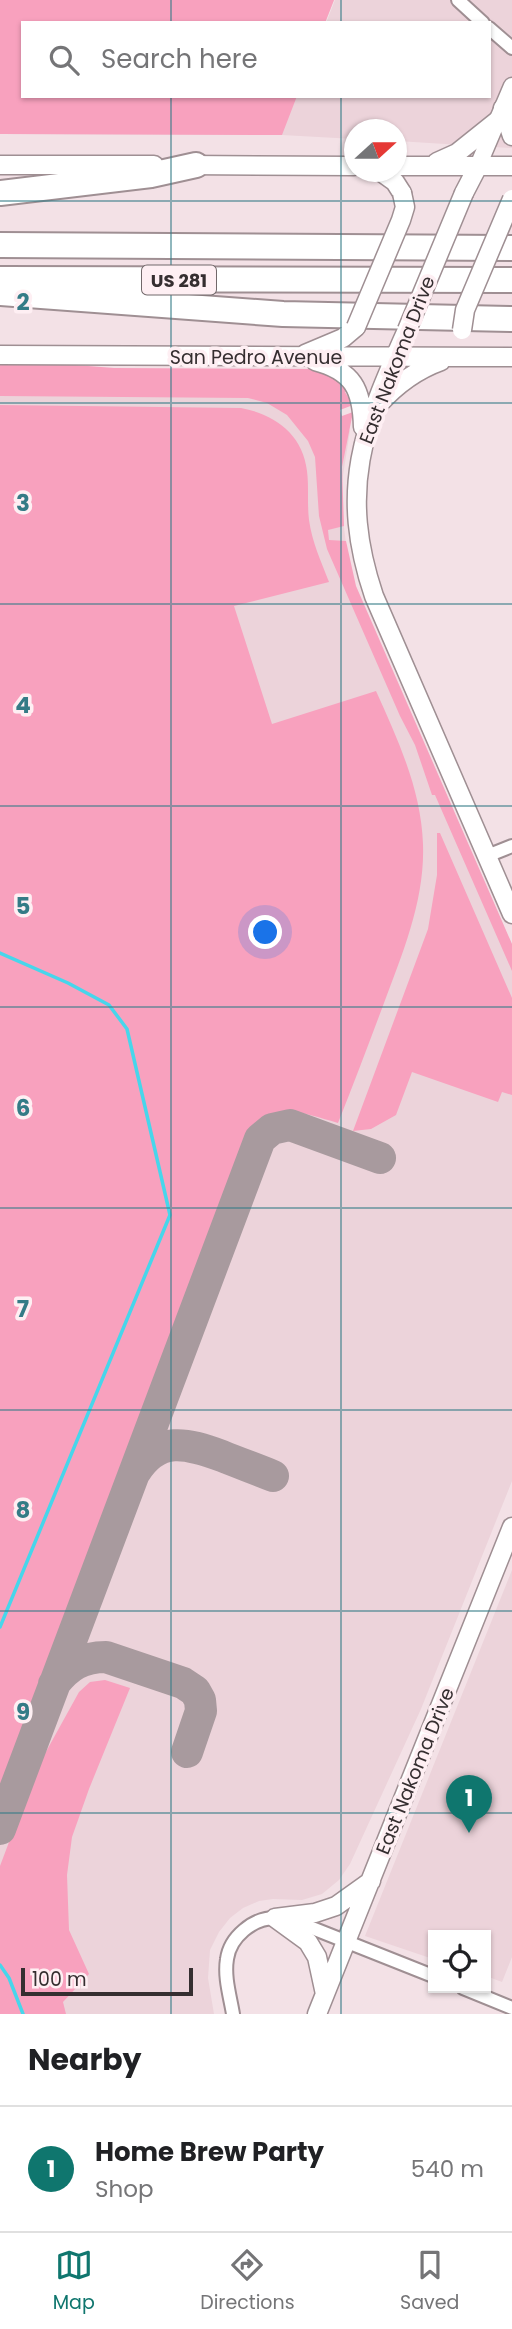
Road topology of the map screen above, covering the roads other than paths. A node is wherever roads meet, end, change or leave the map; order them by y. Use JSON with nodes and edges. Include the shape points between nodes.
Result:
{"nodes":[{"id":1,"x":458,"y":0,"type":"edge"},
{"id":2,"x":481,"y":21,"type":"edge"},
{"id":3,"x":491,"y":30,"type":"edge"},
{"id":4,"x":512,"y":48,"type":"edge"},
{"id":5,"x":512,"y":86,"type":"edge"},
{"id":6,"x":500,"y":115,"type":"junction"},
{"id":7,"x":512,"y":136,"type":"edge"},
{"id":8,"x":0,"y":165,"type":"edge"},
{"id":9,"x":196,"y":165,"type":"junction"},
{"id":10,"x":344,"y":166,"type":"edge"},
{"id":11,"x":407,"y":166,"type":"edge"},
{"id":12,"x":421,"y":166,"type":"junction"},
{"id":13,"x":478,"y":166,"type":"junction"},
{"id":14,"x":512,"y":166,"type":"edge"},
{"id":15,"x":394,"y":182,"type":"edge"},
{"id":16,"x":0,"y":192,"type":"edge"},
{"id":17,"x":512,"y":199,"type":"edge"},
{"id":18,"x":0,"y":245,"type":"edge"},
{"id":19,"x":512,"y":248,"type":"edge"},
{"id":20,"x":0,"y":279,"type":"edge"},
{"id":21,"x":512,"y":280,"type":"edge"},
{"id":22,"x":0,"y":293,"type":"edge"},
{"id":23,"x":512,"y":319,"type":"edge"},
{"id":24,"x":0,"y":355,"type":"edge"},
{"id":25,"x":298,"y":357,"type":"junction"},
{"id":26,"x":453,"y":357,"type":"junction"},
{"id":27,"x":487,"y":357,"type":"junction"},
{"id":28,"x":512,"y":357,"type":"edge"},
{"id":29,"x":394,"y":358,"type":"junction"},
{"id":30,"x":374,"y":409,"type":"junction"},
{"id":31,"x":364,"y":440,"type":"junction"},
{"id":32,"x":512,"y":846,"type":"edge"},
{"id":33,"x":487,"y":856,"type":"junction"},
{"id":34,"x":512,"y":914,"type":"edge"},
{"id":35,"x":512,"y":1527,"type":"edge"},
{"id":36,"x":371,"y":1881,"type":"junction"},
{"id":37,"x":275,"y":1918,"type":"junction"},
{"id":38,"x":347,"y":1941,"type":"junction"},
{"id":39,"x":428,"y":1974,"type":"edge"},
{"id":40,"x":475,"y":1993,"type":"edge"},
{"id":41,"x":325,"y":1994,"type":"junction"},
{"id":42,"x":512,"y":2008,"type":"edge"},
{"id":43,"x":233,"y":2014,"type":"edge"},
{"id":44,"x":317,"y":2014,"type":"edge"}],
"edges":[{"from":1,"to":2,"type":"street"},
{"from":3,"to":4,"type":"street"},
{"from":5,"to":6,"type":"street","name":"East Nakoma Drive"},
{"from":6,"to":7,"type":"main road"},
{"from":6,"to":12,"type":"main road","via":[[452,156]]},
{"from":6,"to":13,"type":"street","name":"East Nakoma Drive"},
{"from":8,"to":9,"type":"main road"},
{"from":9,"to":10,"type":"main road"},
{"from":9,"to":16,"type":"highway","via":[[151,175]]},
{"from":11,"to":12,"type":"main road"},
{"from":12,"to":13,"type":"main road"},
{"from":13,"to":14,"type":"main road"},
{"from":13,"to":29,"type":"main road","name":"East Nakoma Drive","bridge":true},
{"from":15,"to":25,"type":"main road","bridge":true,"via":[[402,192],[403,215],[356,327],[343,338]]},
{"from":17,"to":27,"type":"main road","bridge":true,"via":[[465,310],[464,338]]},
{"from":18,"to":19,"type":"highway","number":"US 281"},
{"from":20,"to":21,"type":"highway","number":"US 281"},
{"from":22,"to":23,"type":"highway","via":[[283,314]]},
{"from":24,"to":25,"type":"main road","name":"San Pedro Avenue"},
{"from":25,"to":29,"type":"main road","name":"San Pedro Avenue"},
{"from":25,"to":31,"type":"main road","via":[[333,367],[352,381],[363,407]]},
{"from":26,"to":27,"type":"main road","name":"San Pedro Avenue"},
{"from":26,"to":29,"type":"main road","name":"San Pedro Avenue"},
{"from":26,"to":30,"type":"main road","via":[[415,373]]},
{"from":27,"to":28,"type":"main road","name":"San Pedro Avenue"},
{"from":29,"to":30,"type":"main road","name":"East Nakoma Drive"},
{"from":30,"to":31,"type":"main road","name":"East Nakoma Drive"},
{"from":31,"to":33,"type":"main road","name":"East Nakoma Drive","via":[[355,496],[365,571]]},
{"from":32,"to":33,"type":"street"},
{"from":33,"to":34,"type":"main road","name":"East Nakoma Drive"},
{"from":35,"to":36,"type":"main road","name":"East Nakoma Drive"},
{"from":36,"to":37,"type":"main road","via":[[336,1906]]},
{"from":36,"to":38,"type":"main road","name":"East Nakoma Drive"},
{"from":37,"to":38,"type":"street"},
{"from":37,"to":41,"type":"main road","via":[[308,1941],[317,1957]]},
{"from":37,"to":43,"type":"street","via":[[247,1928],[230,1947],[227,1983]]},
{"from":38,"to":39,"type":"street"},
{"from":38,"to":41,"type":"main road","name":"East Nakoma Drive"},
{"from":40,"to":42,"type":"street"},
{"from":41,"to":44,"type":"main road","name":"East Nakoma Drive"}]}
